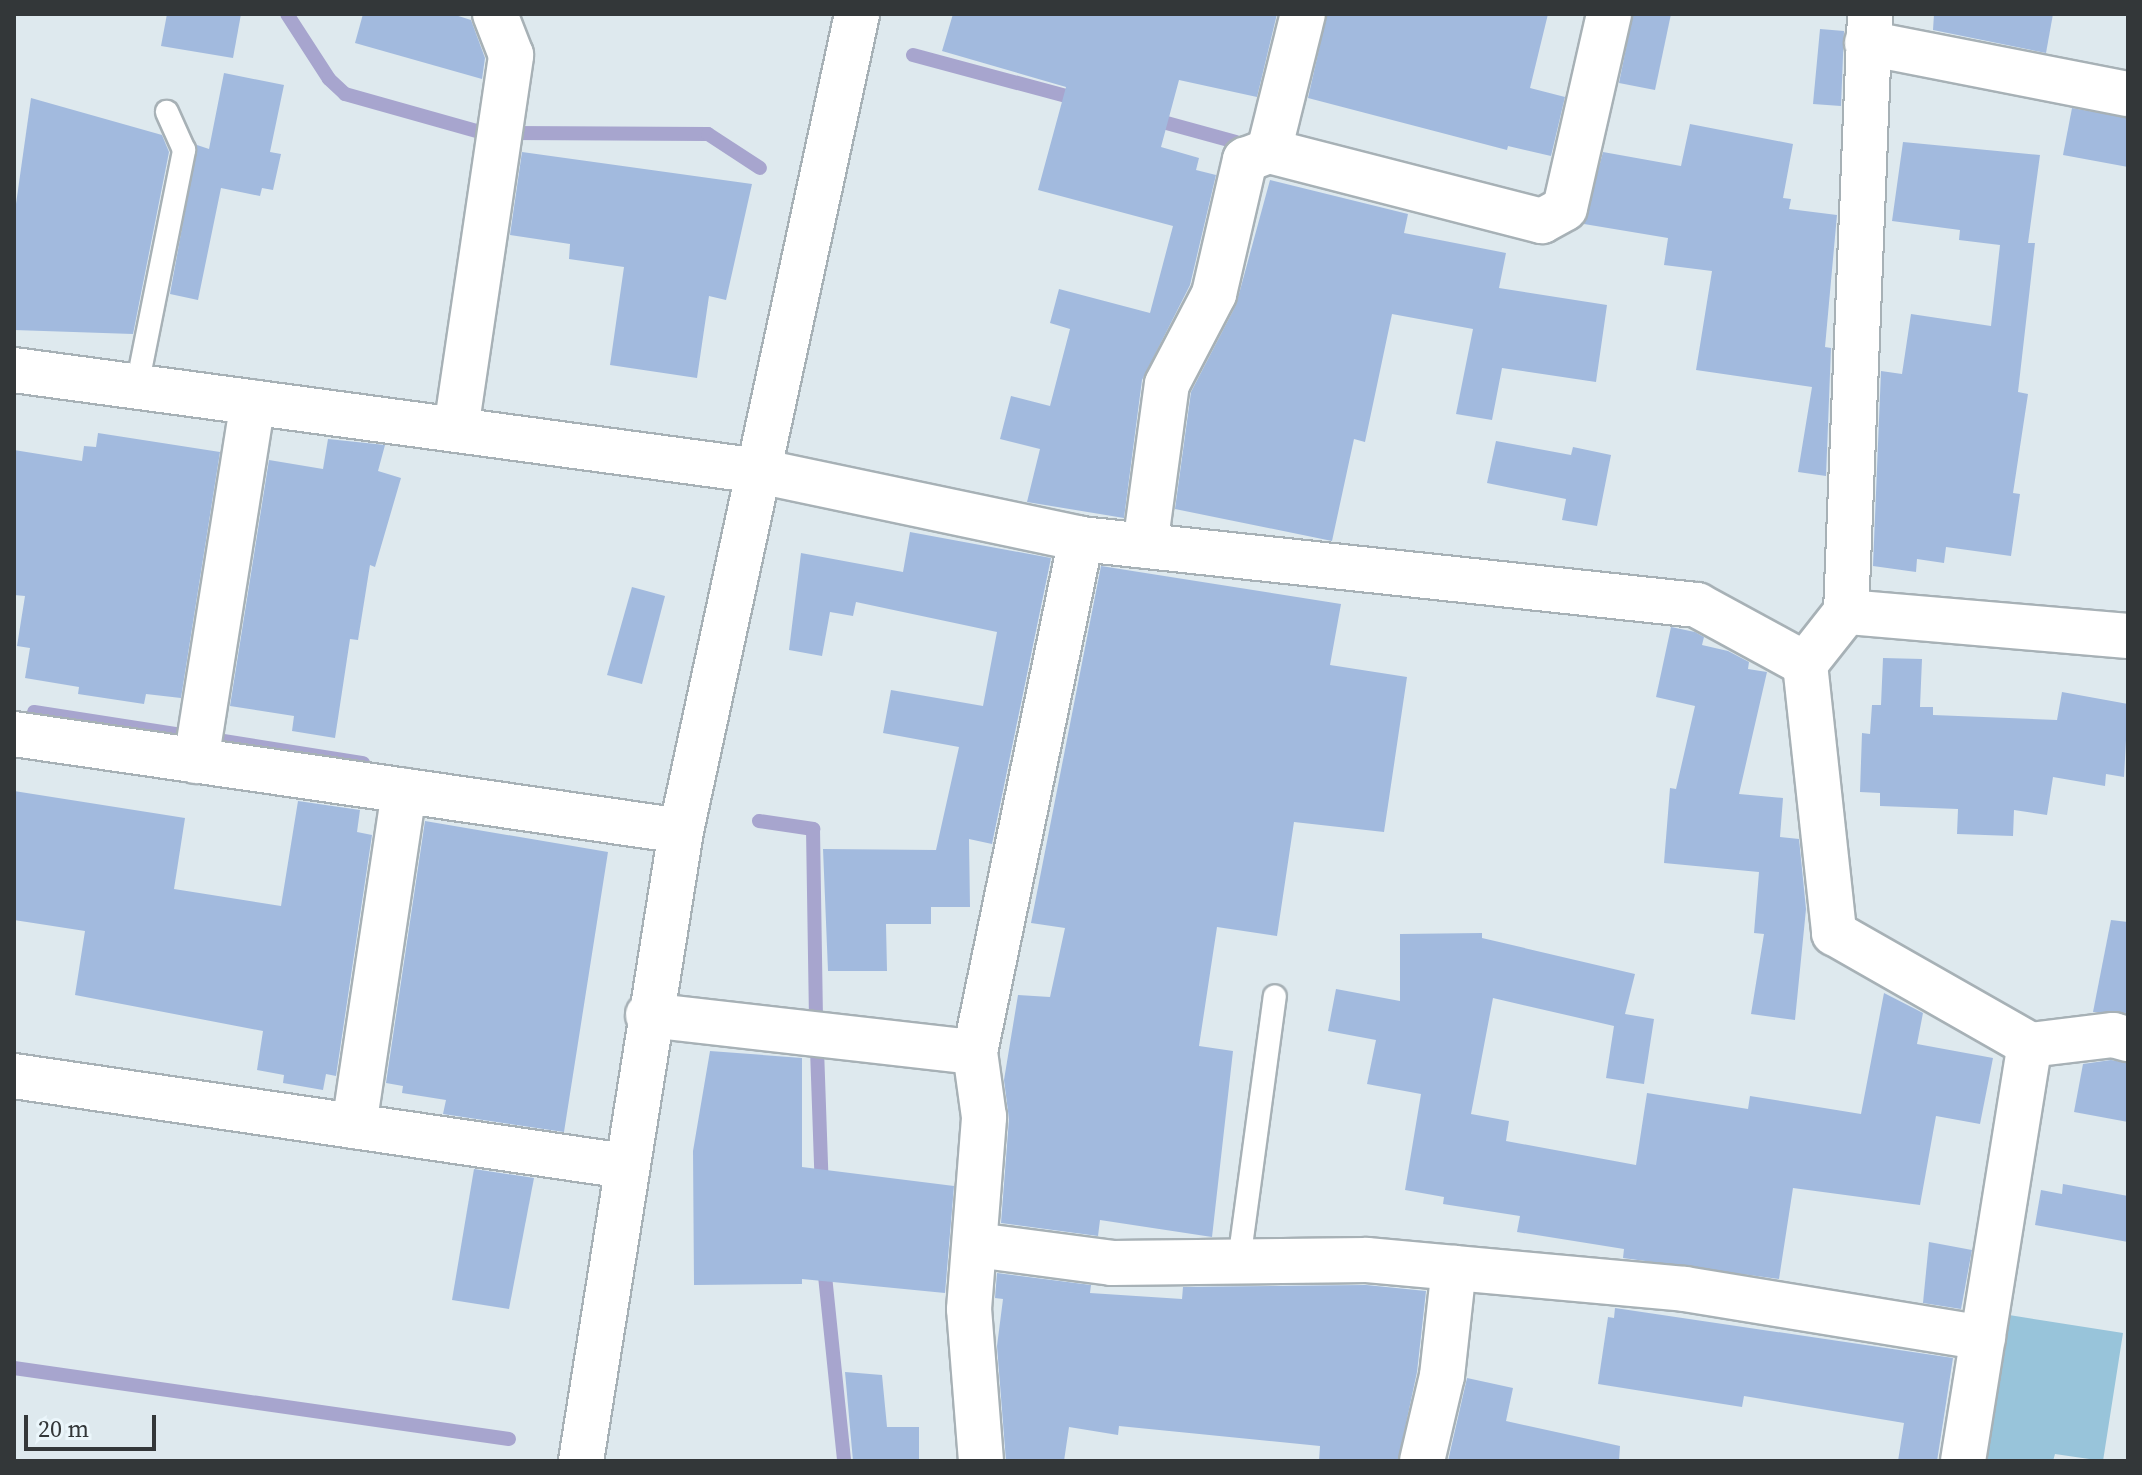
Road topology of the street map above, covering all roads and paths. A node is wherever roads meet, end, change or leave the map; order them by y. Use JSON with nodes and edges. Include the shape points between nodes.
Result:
{"nodes":[{"id":1,"x":495,"y":14,"type":"edge"},
{"id":2,"x":857,"y":14,"type":"edge"},
{"id":3,"x":1303,"y":14,"type":"edge"},
{"id":4,"x":1609,"y":14,"type":"edge"},
{"id":5,"x":1869,"y":28,"type":"edge"},
{"id":6,"x":2128,"y":94,"type":"edge"},
{"id":7,"x":167,"y":112,"type":"dead end"},
{"id":8,"x":1269,"y":151,"type":"junction"},
{"id":9,"x":14,"y":370,"type":"edge"},
{"id":10,"x":137,"y":386,"type":"junction"},
{"id":11,"x":253,"y":402,"type":"junction"},
{"id":12,"x":456,"y":429,"type":"junction"},
{"id":13,"x":759,"y":471,"type":"junction"},
{"id":14,"x":1081,"y":539,"type":"junction"},
{"id":15,"x":1145,"y":546,"type":"junction"},
{"id":16,"x":1846,"y":612,"type":"junction"},
{"id":17,"x":2128,"y":636,"type":"edge"},
{"id":18,"x":1805,"y":664,"type":"junction"},
{"id":19,"x":14,"y":734,"type":"edge"},
{"id":20,"x":196,"y":761,"type":"junction"},
{"id":21,"x":404,"y":791,"type":"junction"},
{"id":22,"x":681,"y":831,"type":"junction"},
{"id":23,"x":1275,"y":996,"type":"dead end"},
{"id":24,"x":648,"y":1015,"type":"junction"},
{"id":25,"x":2128,"y":1039,"type":"edge"},
{"id":26,"x":2030,"y":1045,"type":"junction"},
{"id":27,"x":975,"y":1052,"type":"junction"},
{"id":28,"x":14,"y":1076,"type":"edge"},
{"id":29,"x":354,"y":1126,"type":"junction"},
{"id":30,"x":625,"y":1166,"type":"junction"},
{"id":31,"x":976,"y":1245,"type":"junction"},
{"id":32,"x":1239,"y":1261,"type":"junction"},
{"id":33,"x":1454,"y":1268,"type":"junction"},
{"id":34,"x":1983,"y":1338,"type":"junction"},
{"id":35,"x":581,"y":1461,"type":"edge"},
{"id":36,"x":981,"y":1461,"type":"edge"},
{"id":37,"x":1422,"y":1461,"type":"edge"},
{"id":38,"x":1963,"y":1461,"type":"edge"}],
"edges":[{"from":1,"to":12,"type":"street","via":[[511,55]]},
{"from":2,"to":13,"type":"street"},
{"from":3,"to":8,"type":"street"},
{"from":4,"to":8,"type":"street","via":[[1565,208],[1542,221]]},
{"from":5,"to":6,"type":"street"},
{"from":5,"to":16,"type":"street"},
{"from":7,"to":10,"type":"lane","via":[[184,150]]},
{"from":8,"to":15,"type":"street","via":[[1245,160],[1214,294],[1167,384]]},
{"from":9,"to":10,"type":"street"},
{"from":10,"to":11,"type":"street"},
{"from":11,"to":12,"type":"street"},
{"from":11,"to":20,"type":"street"},
{"from":12,"to":13,"type":"street"},
{"from":13,"to":14,"type":"street"},
{"from":13,"to":22,"type":"street"},
{"from":14,"to":15,"type":"street"},
{"from":14,"to":27,"type":"street"},
{"from":15,"to":18,"type":"street","via":[[1697,605]]},
{"from":16,"to":17,"type":"street"},
{"from":16,"to":18,"type":"street"},
{"from":18,"to":26,"type":"street","via":[[1834,933]]},
{"from":19,"to":20,"type":"street"},
{"from":20,"to":21,"type":"street"},
{"from":21,"to":22,"type":"street"},
{"from":21,"to":29,"type":"street"},
{"from":22,"to":24,"type":"street"},
{"from":23,"to":32,"type":"lane"},
{"from":24,"to":27,"type":"street"},
{"from":24,"to":30,"type":"street"},
{"from":25,"to":26,"type":"street","via":[[2113,1035]]},
{"from":26,"to":34,"type":"street"},
{"from":27,"to":31,"type":"street","via":[[984,1117]]},
{"from":28,"to":29,"type":"street"},
{"from":29,"to":30,"type":"street"},
{"from":30,"to":35,"type":"street"},
{"from":31,"to":32,"type":"street","via":[[1112,1263]]},
{"from":31,"to":36,"type":"street","via":[[969,1309]]},
{"from":32,"to":33,"type":"street","via":[[1367,1260]]},
{"from":33,"to":34,"type":"street","via":[[1685,1289]]},
{"from":33,"to":37,"type":"street","via":[[1442,1376]]},
{"from":34,"to":38,"type":"street"}]}
